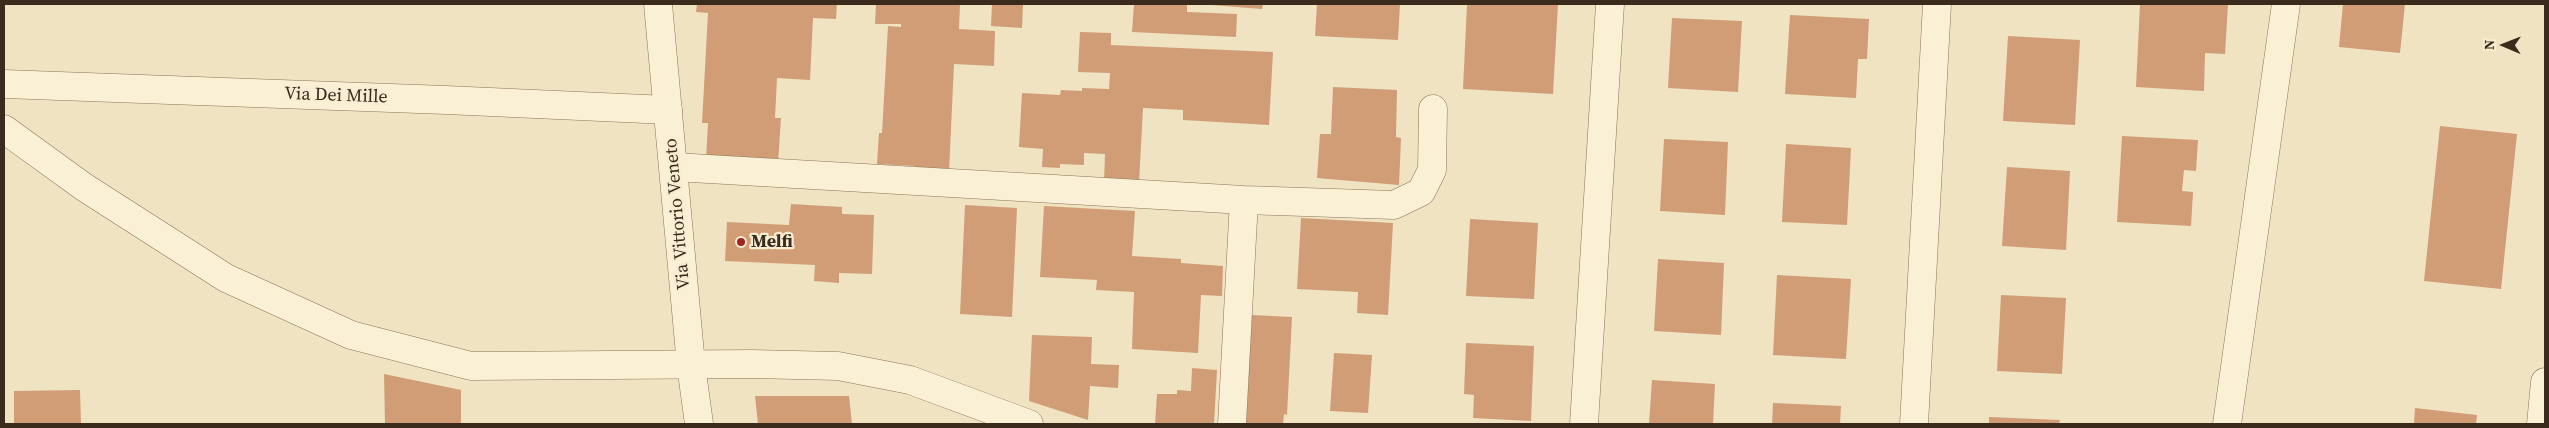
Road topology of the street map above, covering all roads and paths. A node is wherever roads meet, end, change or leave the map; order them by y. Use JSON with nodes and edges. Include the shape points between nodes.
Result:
{"nodes":[{"id":1,"x":658,"y":4,"type":"edge"},
{"id":2,"x":1610,"y":4,"type":"edge"},
{"id":3,"x":1937,"y":4,"type":"edge"},
{"id":4,"x":2286,"y":4,"type":"edge"},
{"id":5,"x":4,"y":84,"type":"edge"},
{"id":6,"x":1433,"y":109,"type":"dead end"},
{"id":7,"x":668,"y":110,"type":"junction"},
{"id":8,"x":4,"y":129,"type":"edge"},
{"id":9,"x":674,"y":167,"type":"junction"},
{"id":10,"x":1244,"y":200,"type":"junction"},
{"id":11,"x":691,"y":365,"type":"junction"},
{"id":12,"x":2545,"y":382,"type":"edge"},
{"id":13,"x":1018,"y":422,"type":"edge"},
{"id":14,"x":699,"y":424,"type":"edge"},
{"id":15,"x":1232,"y":424,"type":"edge"},
{"id":16,"x":1584,"y":424,"type":"edge"},
{"id":17,"x":1914,"y":424,"type":"edge"},
{"id":18,"x":2227,"y":424,"type":"edge"},
{"id":19,"x":2541,"y":424,"type":"edge"}],
"edges":[{"from":1,"to":7,"type":"street","name":"Via Vittorio Veneto"},
{"from":2,"to":16,"type":"street"},
{"from":3,"to":17,"type":"street"},
{"from":4,"to":18,"type":"street"},
{"from":5,"to":7,"type":"street","name":"Via Dei Mille"},
{"from":6,"to":10,"type":"street","via":[[1432,170],[1421,192],[1394,205]]},
{"from":7,"to":9,"type":"street","name":"Via Vittorio Veneto"},
{"from":8,"to":11,"type":"street","via":[[84,188],[226,278],[351,335],[470,366]]},
{"from":9,"to":10,"type":"street"},
{"from":9,"to":11,"type":"street","name":"Via Vittorio Veneto"},
{"from":10,"to":15,"type":"street"},
{"from":11,"to":13,"type":"street","via":[[838,366],[910,380]]},
{"from":11,"to":14,"type":"street","name":"Via Vittorio Veneto"},
{"from":12,"to":19,"type":"street"}]}
